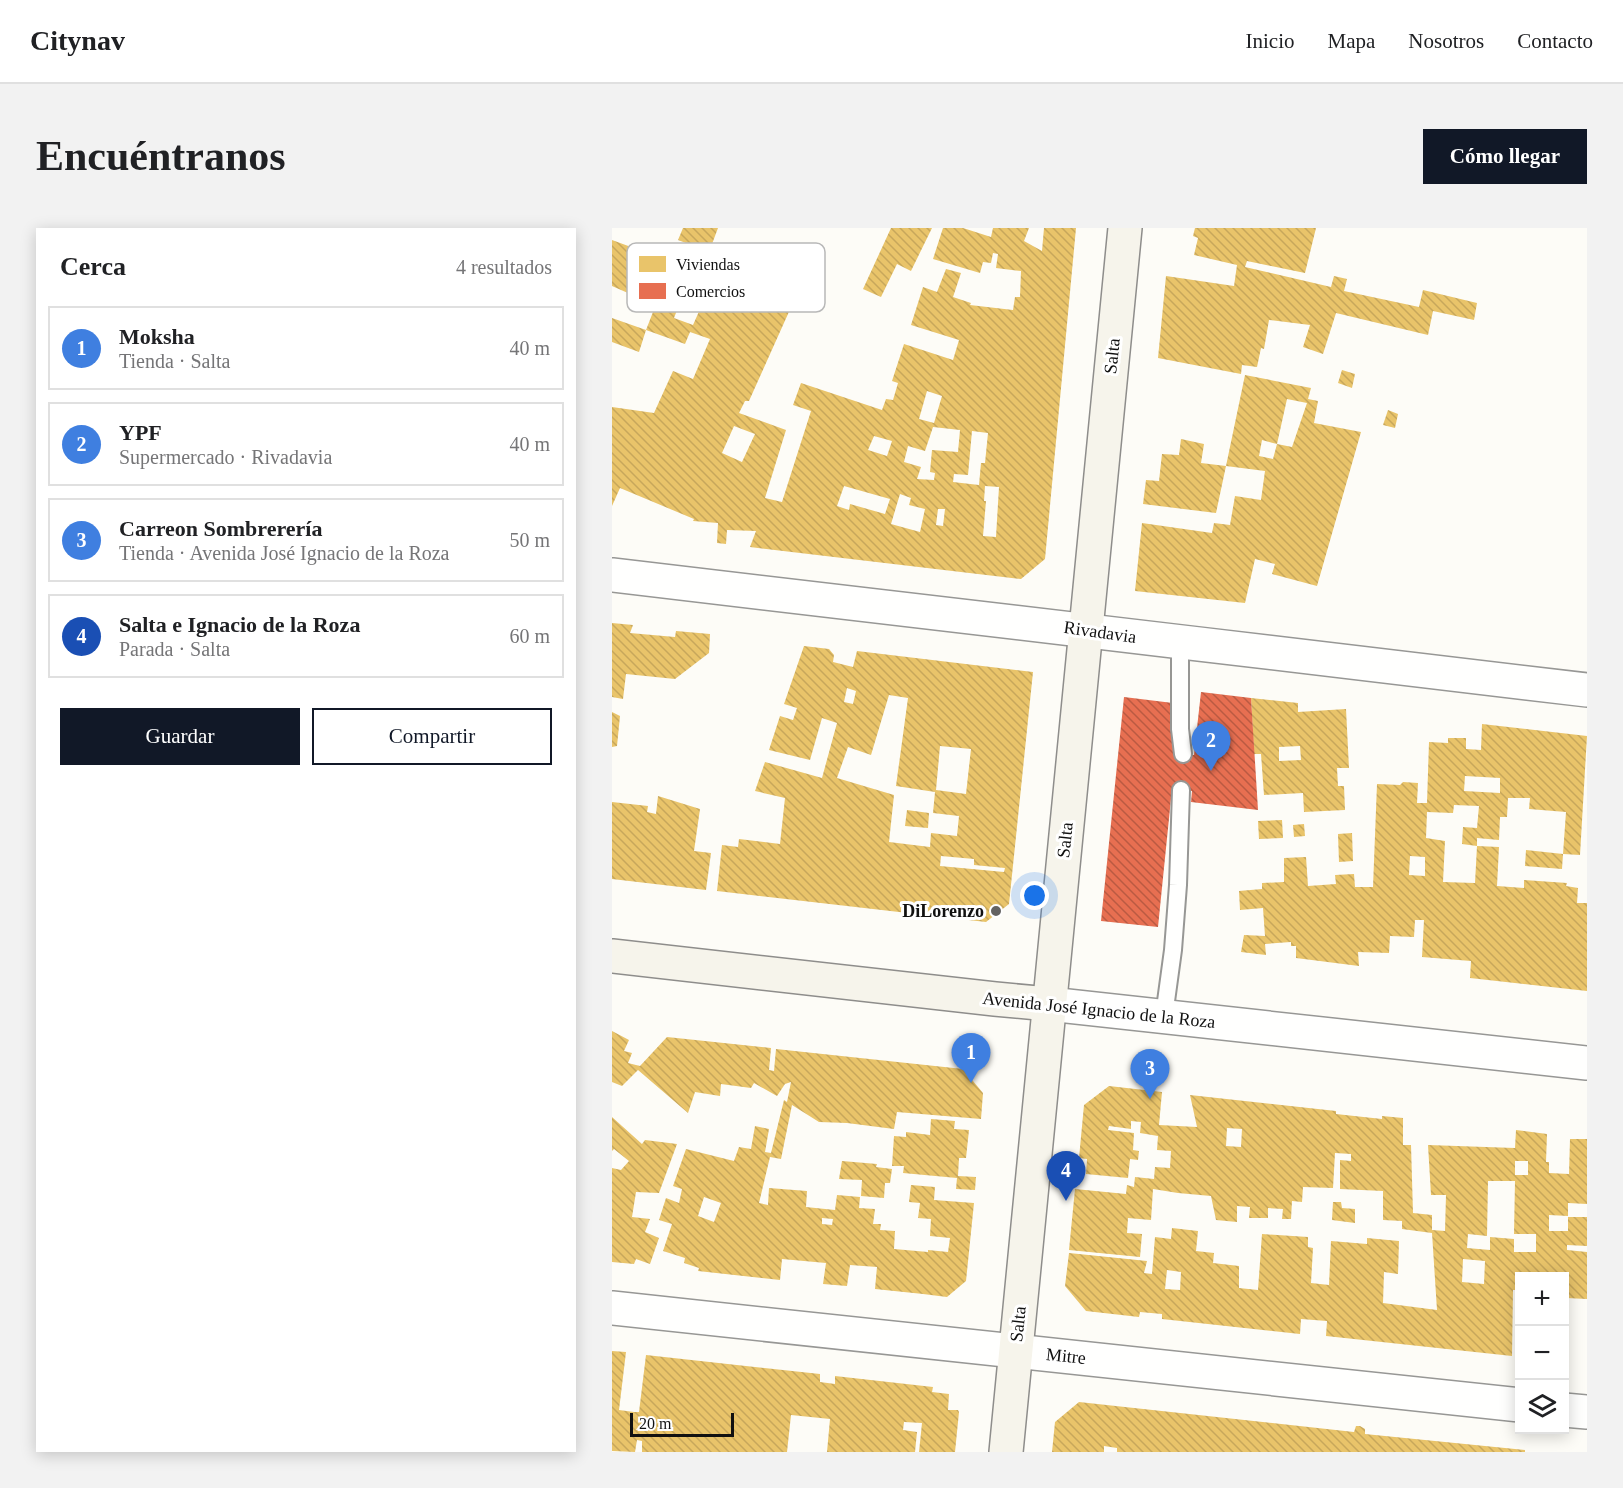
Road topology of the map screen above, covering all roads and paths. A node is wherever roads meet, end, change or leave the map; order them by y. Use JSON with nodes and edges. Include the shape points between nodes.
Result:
{"nodes":[{"id":1,"x":1125,"y":228,"type":"edge"},
{"id":2,"x":612,"y":575,"type":"edge"},
{"id":3,"x":1085,"y":631,"type":"junction"},
{"id":4,"x":1180,"y":642,"type":"junction"},
{"id":5,"x":1587,"y":690,"type":"edge"},
{"id":6,"x":1183,"y":754,"type":"dead end"},
{"id":7,"x":1181,"y":790,"type":"dead end"},
{"id":8,"x":612,"y":956,"type":"edge"},
{"id":9,"x":1049,"y":1004,"type":"junction"},
{"id":10,"x":1164,"y":1016,"type":"junction"},
{"id":11,"x":1587,"y":1063,"type":"edge"},
{"id":12,"x":612,"y":1308,"type":"edge"},
{"id":13,"x":1015,"y":1351,"type":"junction"},
{"id":14,"x":1515,"y":1404,"type":"edge"},
{"id":15,"x":1569,"y":1410,"type":"edge"},
{"id":16,"x":1587,"y":1412,"type":"edge"},
{"id":17,"x":1006,"y":1452,"type":"edge"}],
"edges":[{"from":1,"to":3,"type":"main road","name":"Salta"},
{"from":2,"to":3,"type":"street","name":"Rivadavia"},
{"from":3,"to":4,"type":"street","name":"Rivadavia"},
{"from":3,"to":9,"type":"main road","name":"Salta"},
{"from":4,"to":5,"type":"street","name":"Rivadavia"},
{"from":4,"to":6,"type":"lane"},
{"from":7,"to":10,"type":"lane","via":[[1178,885]]},
{"from":8,"to":9,"type":"main road","name":"Avenida José Ignacio de la Roza"},
{"from":9,"to":10,"type":"street","name":"Avenida José Ignacio de la Roza"},
{"from":9,"to":13,"type":"main road","name":"Salta"},
{"from":10,"to":11,"type":"street","name":"Avenida José Ignacio de la Roza"},
{"from":12,"to":13,"type":"street","name":"Mitre"},
{"from":13,"to":14,"type":"street","name":"Mitre"},
{"from":13,"to":17,"type":"main road","name":"Salta"},
{"from":15,"to":16,"type":"street"}]}
